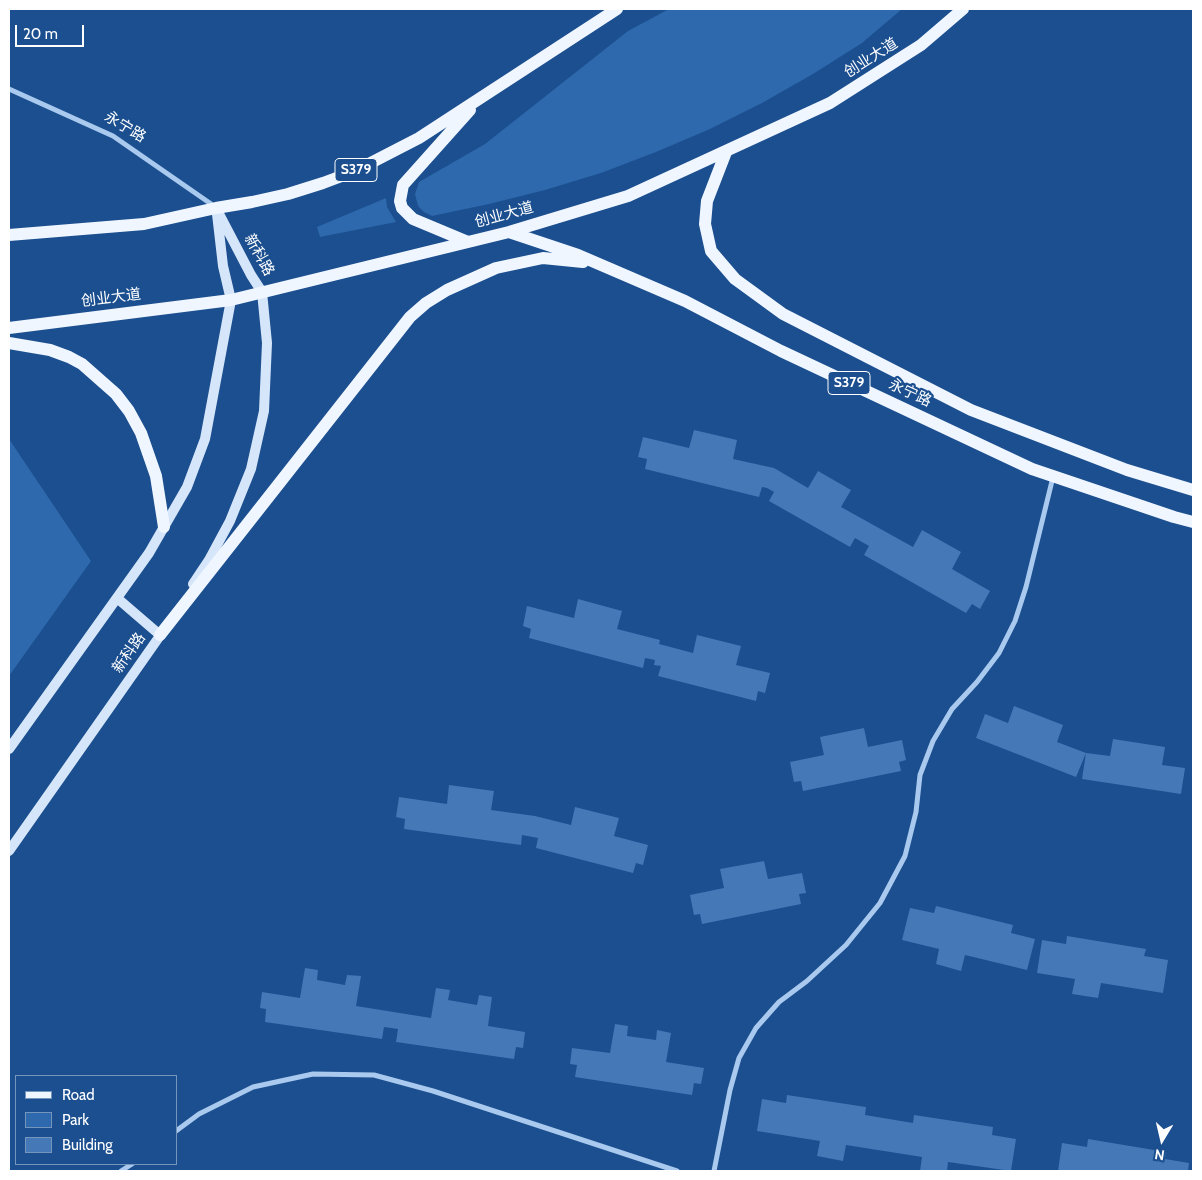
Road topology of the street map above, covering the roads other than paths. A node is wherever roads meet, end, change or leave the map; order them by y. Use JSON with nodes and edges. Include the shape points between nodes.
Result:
{"nodes":[{"id":1,"x":617,"y":9,"type":"edge"},
{"id":2,"x":963,"y":9,"type":"edge"},
{"id":3,"x":9,"y":89,"type":"edge"},
{"id":4,"x":482,"y":97,"type":"junction"},
{"id":5,"x":726,"y":152,"type":"junction"},
{"id":6,"x":216,"y":208,"type":"junction"},
{"id":7,"x":509,"y":232,"type":"junction"},
{"id":8,"x":9,"y":235,"type":"edge"},
{"id":9,"x":468,"y":242,"type":"junction"},
{"id":10,"x":607,"y":267,"type":"junction"},
{"id":11,"x":262,"y":292,"type":"junction"},
{"id":12,"x":231,"y":300,"type":"junction"},
{"id":13,"x":9,"y":328,"type":"edge"},
{"id":14,"x":9,"y":343,"type":"edge"},
{"id":15,"x":1054,"y":476,"type":"junction"},
{"id":16,"x":1193,"y":490,"type":"edge"},
{"id":17,"x":1193,"y":522,"type":"edge"},
{"id":18,"x":164,"y":527,"type":"junction"},
{"id":19,"x":117,"y":598,"type":"junction"},
{"id":20,"x":160,"y":636,"type":"junction"},
{"id":21,"x":9,"y":749,"type":"edge"},
{"id":22,"x":9,"y":851,"type":"edge"},
{"id":23,"x":178,"y":1130,"type":"edge"},
{"id":24,"x":677,"y":1171,"type":"edge"},
{"id":25,"x":714,"y":1171,"type":"edge"}],
"edges":[{"from":1,"to":4,"type":"main road","number":"S379"},
{"from":2,"to":5,"type":"main road","name":"创业大道","via":[[921,45],[830,103]]},
{"from":3,"to":6,"type":"street","name":"永宁路","via":[[113,136]]},
{"from":4,"to":6,"type":"main road","number":"S379","via":[[419,138],[355,170],[288,194]]},
{"from":4,"to":9,"type":"main road","number":"S379","via":[[403,185],[400,193],[402,208],[413,219]]},
{"from":5,"to":7,"type":"main road","name":"创业大道","via":[[628,196]]},
{"from":5,"to":16,"type":"main road","name":"永宁路","number":"S379","via":[[707,201],[705,224],[711,251],[734,279],[808,327],[971,410],[1127,470]]},
{"from":6,"to":8,"type":"main road","number":"S379","via":[[144,224]]},
{"from":6,"to":11,"type":"main road","name":"新科路"},
{"from":6,"to":12,"type":"main road","name":"新科路"},
{"from":7,"to":9,"type":"main road","name":"创业大道"},
{"from":7,"to":10,"type":"main road","name":"永宁路","number":"S379"},
{"from":9,"to":11,"type":"main road","name":"创业大道"},
{"from":10,"to":15,"type":"main road","name":"永宁路","number":"S379","via":[[685,301],[780,351],[1032,469]]},
{"from":10,"to":20,"type":"main road","via":[[544,258],[522,262],[496,268],[426,303],[410,318]]},
{"from":11,"to":12,"type":"main road","name":"创业大道"},
{"from":11,"to":20,"type":"main road","name":"新科路","via":[[267,343],[264,411],[251,469],[230,521],[209,560]]},
{"from":12,"to":13,"type":"main road","name":"创业大道"},
{"from":12,"to":18,"type":"main road","name":"新科路","via":[[205,439],[187,487]]},
{"from":14,"to":18,"type":"main road","via":[[69,357],[82,364],[116,394],[141,433],[156,476]]},
{"from":15,"to":17,"type":"main road","name":"永宁路","number":"S379"},
{"from":15,"to":25,"type":"street","via":[[1016,621],[999,653],[952,709],[933,741],[920,775],[916,812],[905,856],[880,903],[846,945],[779,1002],[756,1028],[739,1058]]},
{"from":18,"to":19,"type":"main road","name":"新科路"},
{"from":19,"to":20,"type":"main road"},
{"from":19,"to":21,"type":"main road","name":"新科路"},
{"from":20,"to":22,"type":"main road","name":"新科路"},
{"from":23,"to":24,"type":"street","via":[[199,1114],[253,1087],[313,1074],[374,1075],[433,1091]]}]}
